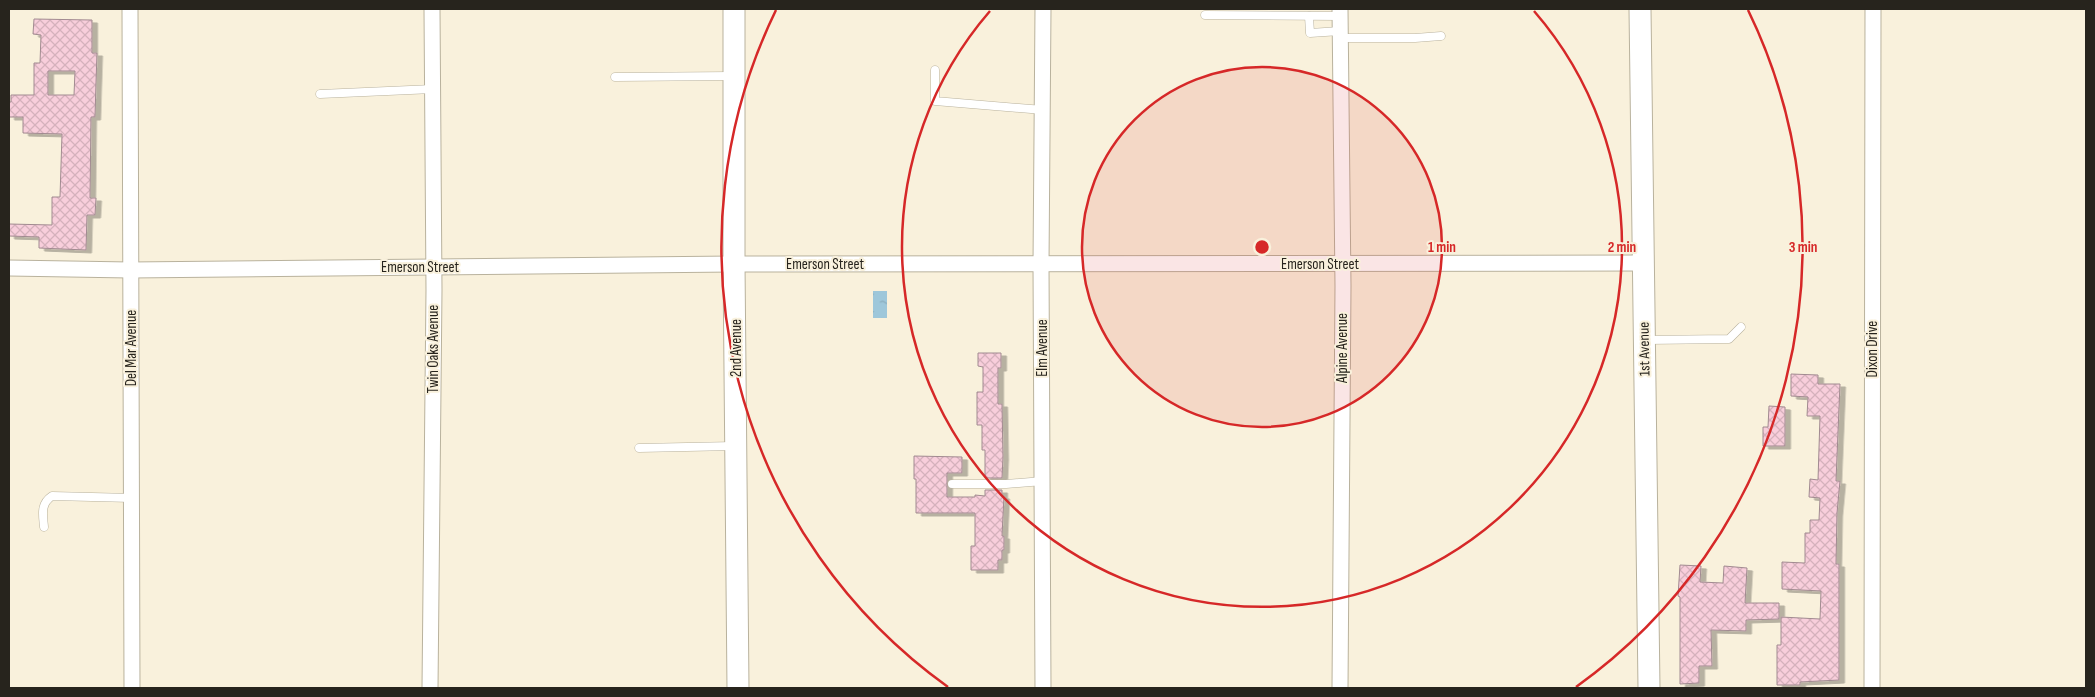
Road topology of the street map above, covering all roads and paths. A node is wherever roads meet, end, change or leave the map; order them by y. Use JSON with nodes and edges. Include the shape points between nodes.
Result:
{"nodes":[{"id":1,"x":130,"y":9,"type":"edge"},
{"id":2,"x":432,"y":9,"type":"edge"},
{"id":3,"x":734,"y":9,"type":"edge"},
{"id":4,"x":1043,"y":9,"type":"edge"},
{"id":5,"x":1640,"y":9,"type":"edge"},
{"id":6,"x":1873,"y":9,"type":"edge"},
{"id":7,"x":1340,"y":12,"type":"edge"},
{"id":8,"x":1205,"y":15,"type":"dead end"},
{"id":9,"x":1309,"y":16,"type":"junction"},
{"id":10,"x":1340,"y":35,"type":"junction"},
{"id":11,"x":1441,"y":36,"type":"dead end"},
{"id":12,"x":935,"y":70,"type":"dead end"},
{"id":13,"x":734,"y":76,"type":"junction"},
{"id":14,"x":615,"y":77,"type":"dead end"},
{"id":15,"x":433,"y":89,"type":"junction"},
{"id":16,"x":320,"y":94,"type":"dead end"},
{"id":17,"x":1043,"y":110,"type":"junction"},
{"id":18,"x":1642,"y":263,"type":"junction"},
{"id":19,"x":734,"y":264,"type":"junction"},
{"id":20,"x":1042,"y":264,"type":"junction"},
{"id":21,"x":1342,"y":264,"type":"junction"},
{"id":22,"x":433,"y":267,"type":"junction"},
{"id":23,"x":9,"y":268,"type":"edge"},
{"id":24,"x":130,"y":270,"type":"junction"},
{"id":25,"x":1741,"y":327,"type":"dead end"},
{"id":26,"x":1644,"y":340,"type":"junction"},
{"id":27,"x":736,"y":446,"type":"junction"},
{"id":28,"x":639,"y":448,"type":"dead end"},
{"id":29,"x":1043,"y":481,"type":"junction"},
{"id":30,"x":952,"y":484,"type":"dead end"},
{"id":31,"x":132,"y":498,"type":"junction"},
{"id":32,"x":44,"y":527,"type":"dead end"},
{"id":33,"x":132,"y":688,"type":"edge"},
{"id":34,"x":430,"y":688,"type":"edge"},
{"id":35,"x":738,"y":688,"type":"edge"},
{"id":36,"x":1043,"y":688,"type":"edge"},
{"id":37,"x":1340,"y":688,"type":"edge"},
{"id":38,"x":1649,"y":688,"type":"edge"},
{"id":39,"x":1872,"y":688,"type":"edge"}],
"edges":[{"from":1,"to":24,"type":"street","name":"Del Mar Avenue"},
{"from":2,"to":15,"type":"street","name":"Twin Oaks Avenue"},
{"from":3,"to":13,"type":"street","name":"2nd Avenue"},
{"from":4,"to":17,"type":"street","name":"Elm Avenue"},
{"from":5,"to":18,"type":"street","name":"1st Avenue"},
{"from":6,"to":39,"type":"street","name":"Dixon Drive"},
{"from":7,"to":9,"type":"lane"},
{"from":7,"to":10,"type":"street","name":"Alpine Avenue"},
{"from":8,"to":9,"type":"lane"},
{"from":9,"to":10,"type":"lane","via":[[1310,33]]},
{"from":10,"to":11,"type":"lane"},
{"from":10,"to":21,"type":"street","name":"Alpine Avenue"},
{"from":12,"to":17,"type":"lane","via":[[935,100]]},
{"from":13,"to":14,"type":"lane"},
{"from":13,"to":19,"type":"street","name":"2nd Avenue"},
{"from":15,"to":16,"type":"lane"},
{"from":15,"to":22,"type":"street","name":"Twin Oaks Avenue"},
{"from":17,"to":20,"type":"street","name":"Elm Avenue"},
{"from":18,"to":21,"type":"street","name":"Emerson Street"},
{"from":18,"to":26,"type":"street","name":"1st Avenue"},
{"from":19,"to":20,"type":"street","name":"Emerson Street"},
{"from":19,"to":22,"type":"street","name":"Emerson Street"},
{"from":19,"to":27,"type":"street","name":"2nd Avenue"},
{"from":20,"to":21,"type":"street","name":"Emerson Street"},
{"from":20,"to":29,"type":"street","name":"Elm Avenue"},
{"from":21,"to":37,"type":"street","name":"Alpine Avenue"},
{"from":22,"to":24,"type":"street","name":"Emerson Street"},
{"from":22,"to":34,"type":"street","name":"Twin Oaks Avenue"},
{"from":23,"to":24,"type":"street","name":"Emerson Street"},
{"from":24,"to":31,"type":"street","name":"Del Mar Avenue"},
{"from":25,"to":26,"type":"lane","via":[[1729,339]]},
{"from":26,"to":38,"type":"street","name":"1st Avenue"},
{"from":27,"to":28,"type":"lane"},
{"from":27,"to":35,"type":"street","name":"2nd Avenue"},
{"from":29,"to":30,"type":"lane"},
{"from":29,"to":36,"type":"street","name":"Elm Avenue"},
{"from":31,"to":32,"type":"lane","via":[[52,496],[42,508]]},
{"from":31,"to":33,"type":"street","name":"Del Mar Avenue"}]}
